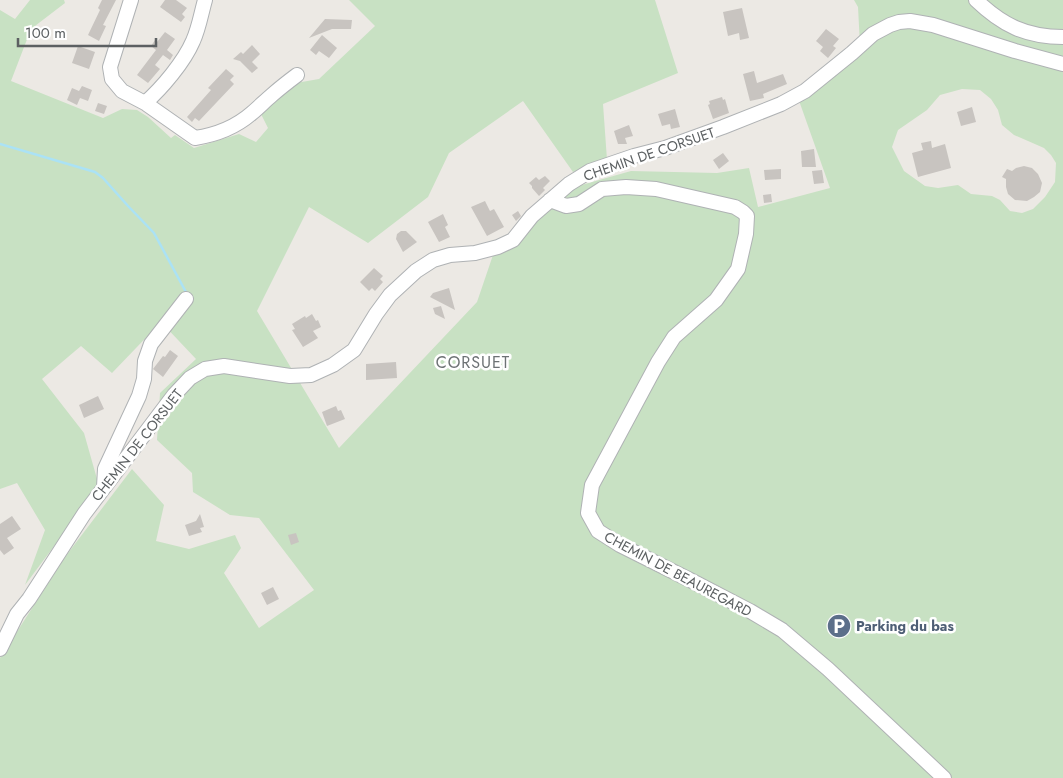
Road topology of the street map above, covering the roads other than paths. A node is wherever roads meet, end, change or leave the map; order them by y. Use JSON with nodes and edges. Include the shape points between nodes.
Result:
{"nodes":[{"id":1,"x":131,"y":0,"type":"edge"},
{"id":2,"x":204,"y":0,"type":"edge"},
{"id":3,"x":976,"y":0,"type":"edge"},
{"id":4,"x":1063,"y":37,"type":"edge"},
{"id":5,"x":1063,"y":64,"type":"edge"},
{"id":6,"x":297,"y":75,"type":"dead end"},
{"id":7,"x":145,"y":103,"type":"junction"},
{"id":8,"x":550,"y":200,"type":"junction"},
{"id":9,"x":186,"y":299,"type":"dead end"},
{"id":10,"x":104,"y":487,"type":"junction"},
{"id":11,"x":0,"y":649,"type":"edge"},
{"id":12,"x":944,"y":778,"type":"edge"}],
"edges":[{"from":1,"to":7,"type":"street","via":[[110,67],[112,79],[122,91]]},
{"from":2,"to":7,"type":"street","via":[[188,51]]},
{"from":3,"to":4,"type":"street","via":[[1009,26],[1029,34]]},
{"from":5,"to":8,"type":"street","name":"CHEMIN DE CORSUET","via":[[933,25],[899,22],[873,34],[805,91],[781,104],[724,128],[590,171]]},
{"from":6,"to":7,"type":"street","via":[[240,122],[206,136],[195,138]]},
{"from":8,"to":10,"type":"street","name":"CHEMIN DE CORSUET","via":[[513,240],[475,253],[450,254],[416,271],[390,295],[354,350],[333,365],[311,375],[290,376],[224,366],[205,369],[190,378]]},
{"from":8,"to":12,"type":"street","name":"CHEMIN DE BEAUREGARD","via":[[566,206],[579,204],[602,189],[656,189],[735,207],[747,216],[738,269],[716,300],[674,336],[658,362],[592,485],[588,513],[598,531],[620,545],[782,630]]},
{"from":9,"to":10,"type":"street","via":[[151,344],[139,396],[105,469]]},
{"from":10,"to":11,"type":"street","name":"CHEMIN DE CORSUET","via":[[17,614]]}]}
